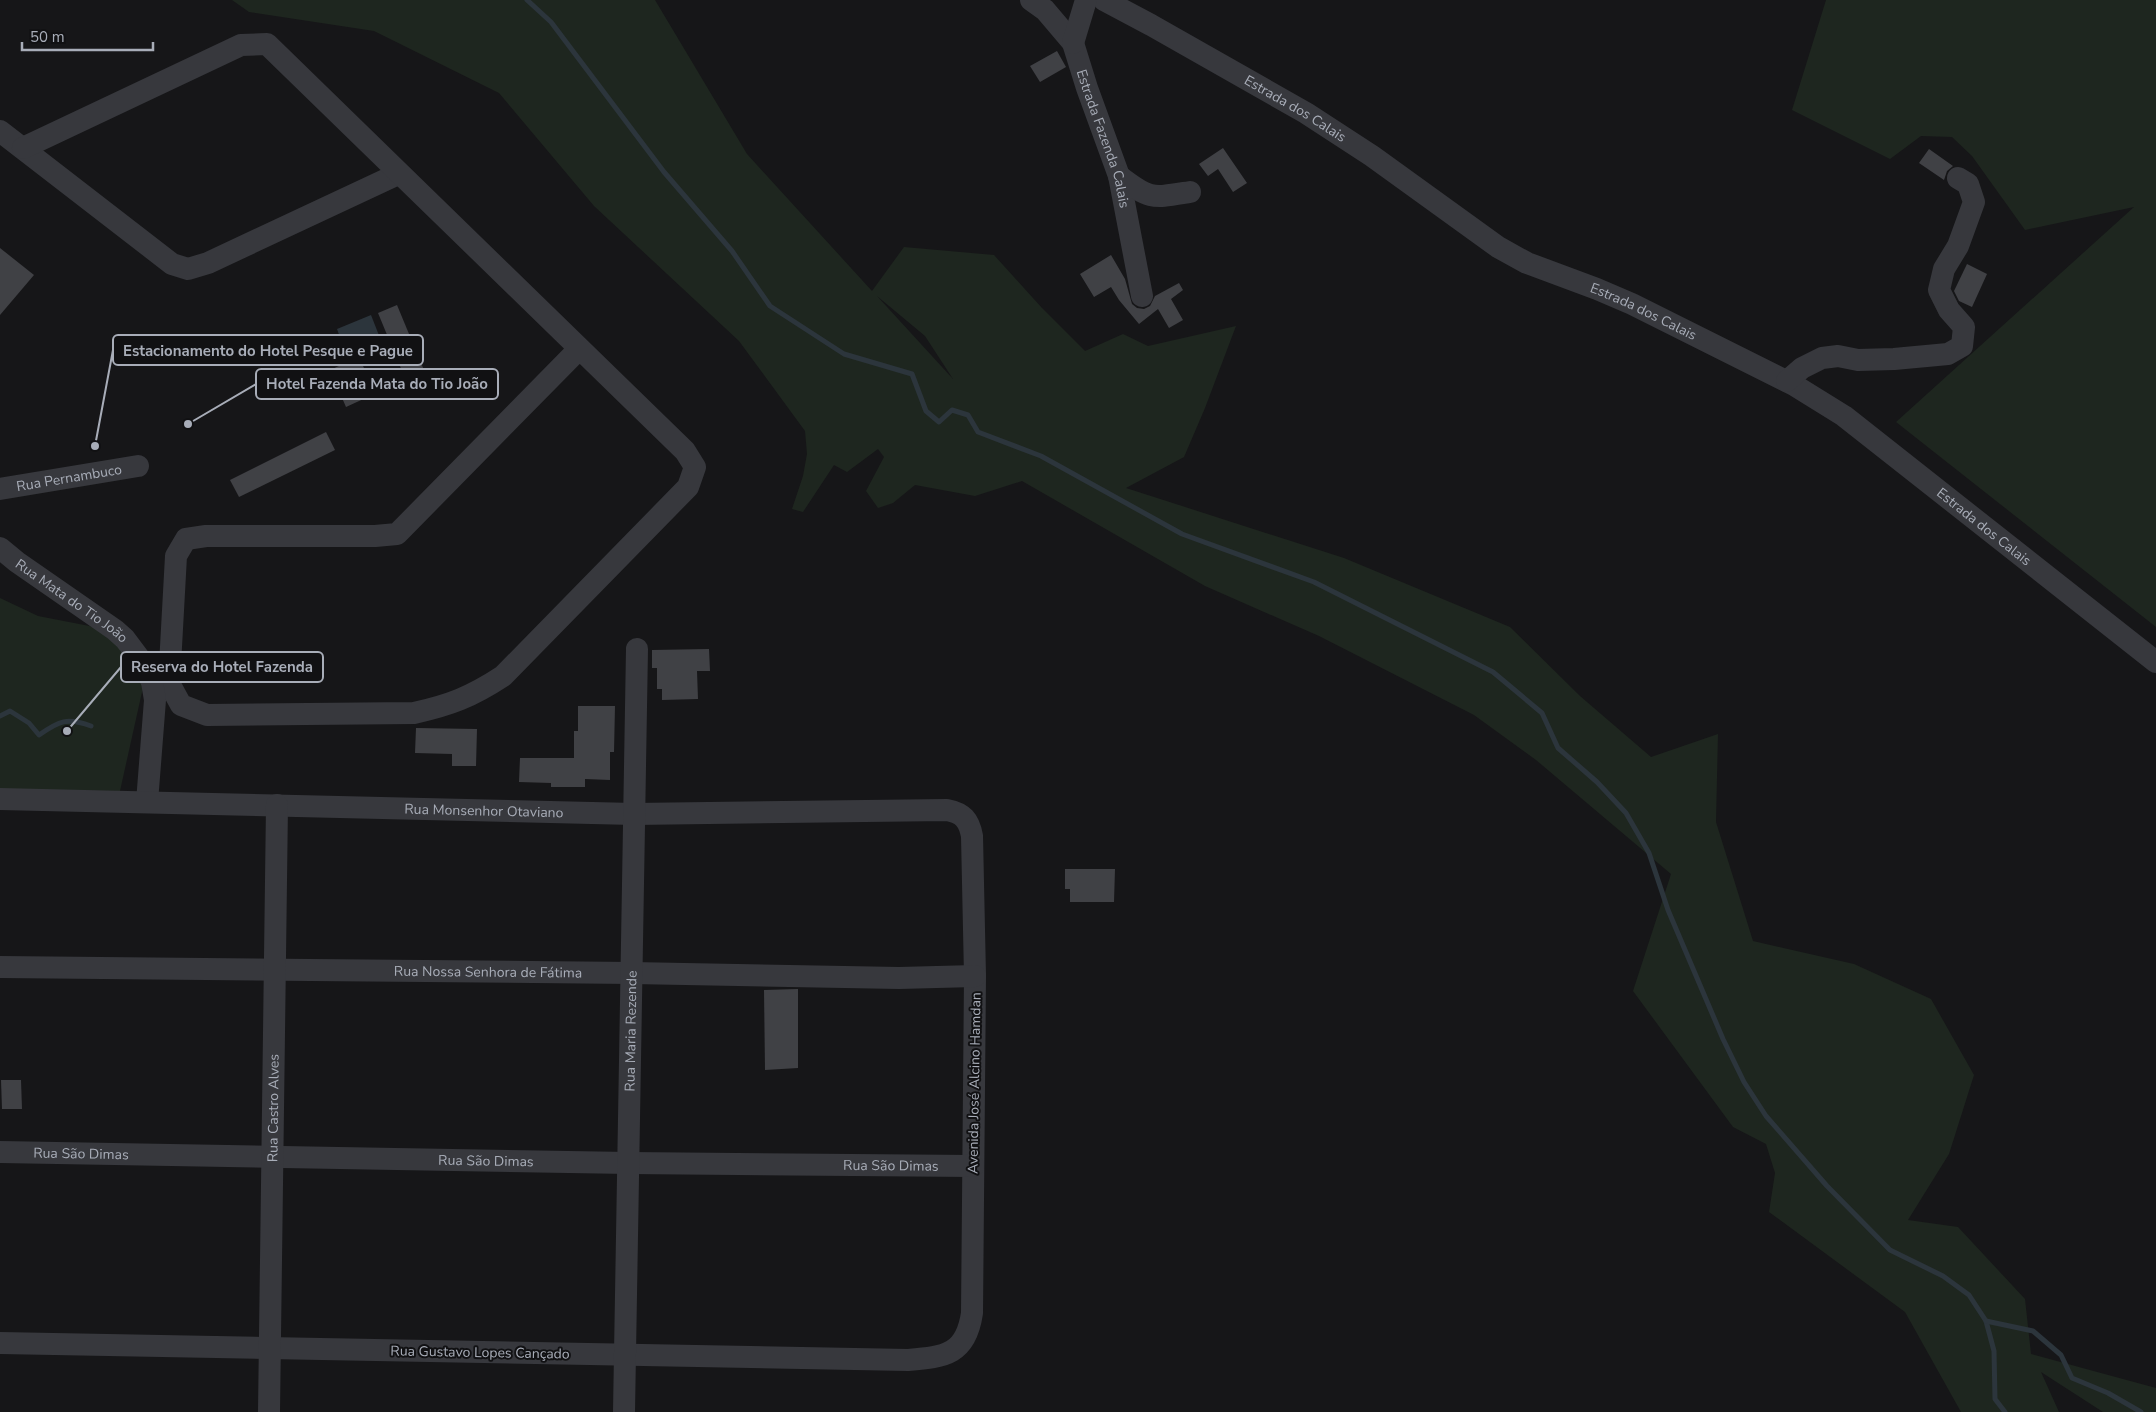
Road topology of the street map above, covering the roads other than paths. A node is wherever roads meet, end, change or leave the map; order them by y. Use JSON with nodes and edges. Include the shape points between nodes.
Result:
{"nodes":[{"id":1,"x":1031,"y":0,"type":"edge"},
{"id":2,"x":1086,"y":0,"type":"edge"},
{"id":3,"x":1104,"y":0,"type":"edge"},
{"id":4,"x":1073,"y":43,"type":"junction"},
{"id":5,"x":0,"y":131,"type":"edge"},
{"id":6,"x":23,"y":148,"type":"junction"},
{"id":7,"x":398,"y":174,"type":"junction"},
{"id":8,"x":1119,"y":176,"type":"junction"},
{"id":9,"x":1958,"y":178,"type":"dead end"},
{"id":10,"x":1190,"y":192,"type":"dead end"},
{"id":11,"x":1142,"y":296,"type":"dead end"},
{"id":12,"x":579,"y":349,"type":"junction"},
{"id":13,"x":1787,"y":381,"type":"junction"},
{"id":14,"x":138,"y":466,"type":"dead end"},
{"id":15,"x":0,"y":489,"type":"edge"},
{"id":16,"x":0,"y":548,"type":"edge"},
{"id":17,"x":637,"y":649,"type":"dead end"},
{"id":18,"x":2156,"y":662,"type":"edge"},
{"id":19,"x":0,"y":799,"type":"edge"},
{"id":20,"x":147,"y":802,"type":"junction"},
{"id":21,"x":278,"y":805,"type":"junction"},
{"id":22,"x":634,"y":814,"type":"junction"},
{"id":23,"x":965,"y":817,"type":"joint"},
{"id":24,"x":0,"y":966,"type":"edge"},
{"id":25,"x":276,"y":970,"type":"junction"},
{"id":26,"x":632,"y":973,"type":"junction"},
{"id":27,"x":976,"y":976,"type":"junction"},
{"id":28,"x":0,"y":1152,"type":"edge"},
{"id":29,"x":273,"y":1157,"type":"junction"},
{"id":30,"x":628,"y":1163,"type":"junction"},
{"id":31,"x":973,"y":1166,"type":"junction"},
{"id":32,"x":0,"y":1343,"type":"edge"},
{"id":33,"x":270,"y":1348,"type":"junction"},
{"id":34,"x":958,"y":1348,"type":"joint"},
{"id":35,"x":625,"y":1355,"type":"junction"},
{"id":36,"x":268,"y":1412,"type":"edge"},
{"id":37,"x":624,"y":1412,"type":"edge"}],
"edges":[{"from":1,"to":4,"type":"street","name":"Estrada Fazenda Calais","via":[[1045,10]]},
{"from":2,"to":4,"type":"street"},
{"from":3,"to":13,"type":"street","name":"Estrada dos Calais","via":[[1306,113],[1372,156],[1498,247],[1527,263],[1597,288]]},
{"from":4,"to":8,"type":"street","name":"Estrada Fazenda Calais"},
{"from":5,"to":6,"type":"street"},
{"from":6,"to":7,"type":"street","via":[[172,264],[188,269],[208,263]]},
{"from":6,"to":7,"type":"street","via":[[241,44],[267,44]]},
{"from":7,"to":12,"type":"street"},
{"from":8,"to":10,"type":"street","via":[[1150,196]]},
{"from":8,"to":11,"type":"street","name":"Estrada Fazenda Calais"},
{"from":9,"to":13,"type":"street","via":[[1968,184],[1974,202],[1958,246],[1944,269],[1939,290],[1949,310],[1964,327],[1962,346],[1948,354],[1894,359],[1822,358],[1802,368]]},
{"from":12,"to":12,"type":"street","via":[[685,452],[695,467],[688,487],[503,676],[468,697],[414,713],[207,715],[181,705],[169,684],[176,556],[186,539],[206,536],[397,534]]},
{"from":13,"to":18,"type":"street","name":"Estrada dos Calais","via":[[1844,416]]},
{"from":14,"to":15,"type":"street","name":"Rua Pernambuco"},
{"from":16,"to":20,"type":"street","name":"Rua Mata do Tio João","via":[[124,638],[143,663],[152,682],[155,700]]},
{"from":17,"to":22,"type":"street","name":"Rua Maria Rezende"},
{"from":19,"to":20,"type":"street","name":"Rua Monsenhor Otaviano"},
{"from":20,"to":21,"type":"street","name":"Rua Monsenhor Otaviano"},
{"from":21,"to":22,"type":"street","name":"Rua Monsenhor Otaviano"},
{"from":21,"to":25,"type":"street","name":"Rua Castro Alves"},
{"from":22,"to":23,"type":"street","name":"Rua Monsenhor Otaviano","via":[[947,810]]},
{"from":22,"to":26,"type":"street","name":"Rua Maria Rezende"},
{"from":23,"to":27,"type":"street","name":"Avenida José Alcino Hamdan","via":[[972,836]]},
{"from":24,"to":25,"type":"street","name":"Rua Nossa Senhora de Fátima"},
{"from":25,"to":26,"type":"street","name":"Rua Nossa Senhora de Fátima"},
{"from":25,"to":29,"type":"street","name":"Rua Castro Alves"},
{"from":26,"to":27,"type":"street","name":"Rua Nossa Senhora de Fátima","via":[[899,978]]},
{"from":26,"to":30,"type":"street","name":"Rua Maria Rezende"},
{"from":27,"to":31,"type":"street","name":"Avenida José Alcino Hamdan"},
{"from":28,"to":29,"type":"street","name":"Rua São Dimas"},
{"from":29,"to":30,"type":"street","name":"Rua São Dimas"},
{"from":29,"to":33,"type":"street","name":"Rua Castro Alves"},
{"from":30,"to":31,"type":"street","name":"Rua São Dimas"},
{"from":30,"to":35,"type":"street","name":"Rua Maria Rezende"},
{"from":31,"to":34,"type":"street","name":"Avenida José Alcino Hamdan","via":[[972,1313],[969,1331]]},
{"from":32,"to":33,"type":"street","name":"Rua Gustavo Lopes Cançado"},
{"from":33,"to":35,"type":"street","name":"Rua Gustavo Lopes Cançado"},
{"from":33,"to":36,"type":"street","name":"Rua Castro Alves"},
{"from":34,"to":35,"type":"street","name":"Rua Gustavo Lopes Cançado","via":[[935,1358],[908,1360]]},
{"from":35,"to":37,"type":"street","name":"Rua Maria Rezende"}]}
